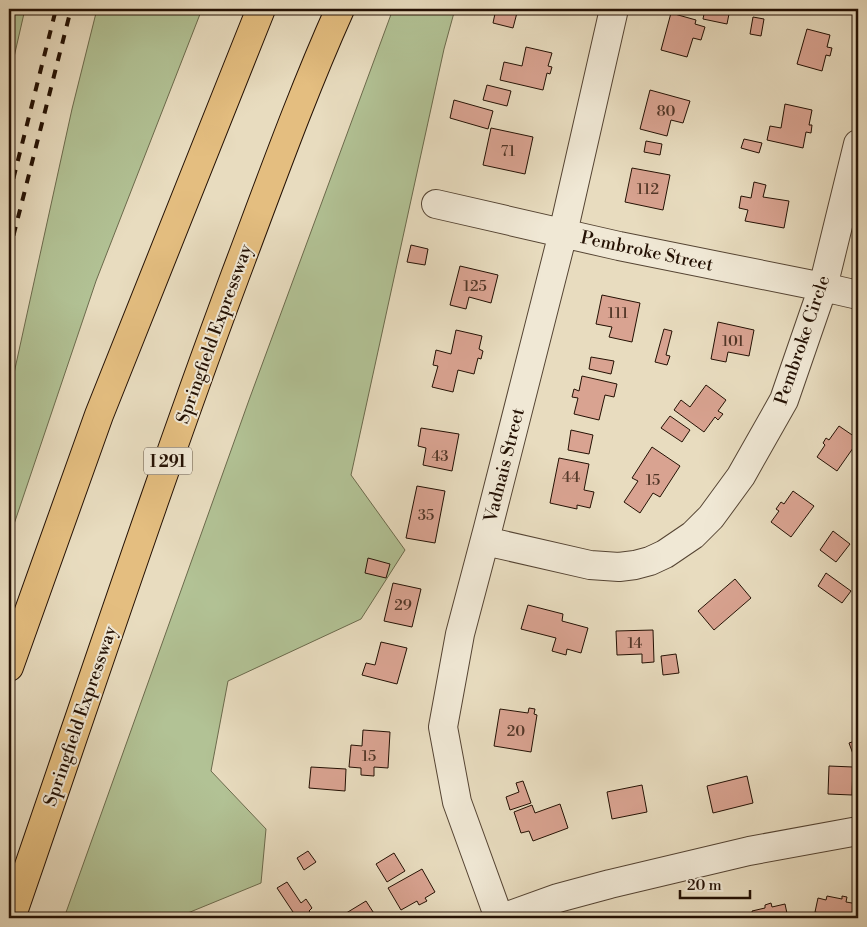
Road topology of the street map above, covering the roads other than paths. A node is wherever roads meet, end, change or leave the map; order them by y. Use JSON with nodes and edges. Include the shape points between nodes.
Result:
{"nodes":[{"id":1,"x":261,"y":9,"type":"edge"},
{"id":2,"x":340,"y":9,"type":"edge"},
{"id":3,"x":614,"y":9,"type":"edge"},
{"id":4,"x":858,"y":144,"type":"edge"},
{"id":5,"x":436,"y":204,"type":"dead end"},
{"id":6,"x":563,"y":233,"type":"junction"},
{"id":7,"x":823,"y":287,"type":"junction"},
{"id":8,"x":858,"y":295,"type":"edge"},
{"id":9,"x":485,"y":541,"type":"junction"},
{"id":10,"x":9,"y":667,"type":"edge"},
{"id":11,"x":858,"y":831,"type":"edge"},
{"id":12,"x":11,"y":918,"type":"edge"},
{"id":13,"x":501,"y":918,"type":"edge"}],
"edges":[{"from":1,"to":10,"type":"highway","via":[[99,415]]},
{"from":2,"to":12,"type":"highway","name":"Springfield Expressway","number":"I 291","via":[[200,371]]},
{"from":3,"to":6,"type":"street","name":"Vadnais Street"},
{"from":4,"to":7,"type":"street","name":"Pembroke Circle"},
{"from":5,"to":6,"type":"street","name":"Pembroke Street"},
{"from":6,"to":7,"type":"street","name":"Pembroke Street"},
{"from":6,"to":9,"type":"street","name":"Vadnais Street"},
{"from":7,"to":8,"type":"street","name":"Pembroke Street"},
{"from":7,"to":9,"type":"street","name":"Pembroke Circle","via":[[784,400],[741,476],[711,517],[693,535],[650,561],[619,567],[590,565]]},
{"from":9,"to":13,"type":"street","name":"Vadnais Street","via":[[460,634],[443,727],[457,802]]},
{"from":11,"to":13,"type":"street","via":[[749,851],[637,877],[558,898]]}]}
